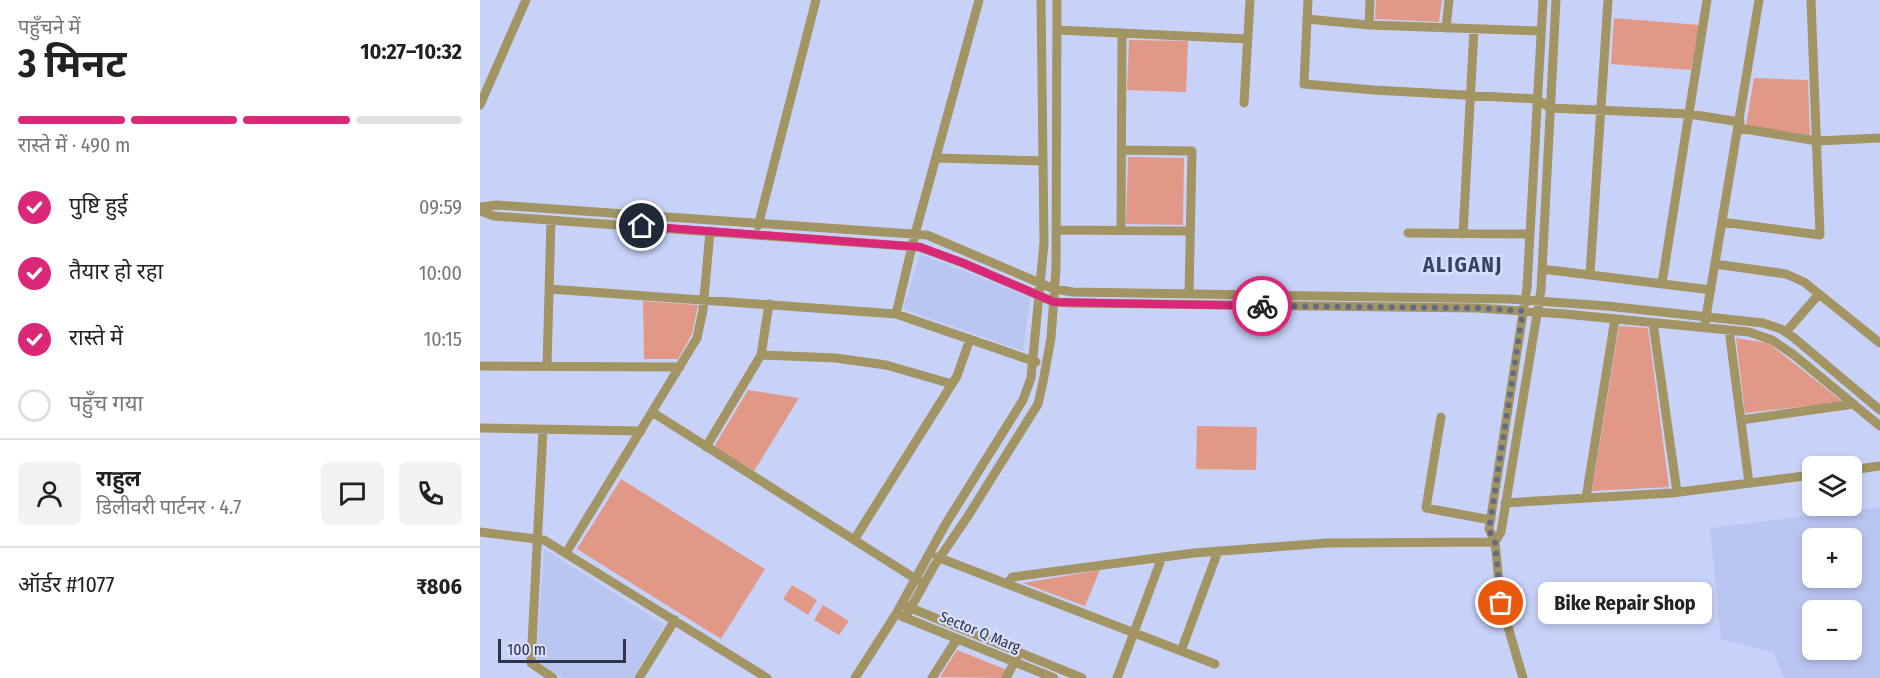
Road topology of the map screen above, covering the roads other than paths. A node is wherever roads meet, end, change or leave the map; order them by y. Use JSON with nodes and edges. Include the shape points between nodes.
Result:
{"nodes":[{"id":1,"x":526,"y":0,"type":"edge"},
{"id":2,"x":816,"y":0,"type":"edge"},
{"id":3,"x":979,"y":0,"type":"edge"},
{"id":4,"x":1041,"y":0,"type":"edge"},
{"id":5,"x":1057,"y":0,"type":"edge"},
{"id":6,"x":1250,"y":0,"type":"edge"},
{"id":7,"x":1308,"y":0,"type":"edge"},
{"id":8,"x":1370,"y":0,"type":"edge"},
{"id":9,"x":1449,"y":0,"type":"edge"},
{"id":10,"x":1543,"y":0,"type":"edge"},
{"id":11,"x":1556,"y":0,"type":"edge"},
{"id":12,"x":1608,"y":0,"type":"edge"},
{"id":13,"x":1707,"y":0,"type":"edge"},
{"id":14,"x":1759,"y":0,"type":"edge"},
{"id":15,"x":1811,"y":0,"type":"edge"},
{"id":16,"x":1307,"y":19,"type":"junction"},
{"id":17,"x":1369,"y":25,"type":"junction"},
{"id":18,"x":1446,"y":28,"type":"junction"},
{"id":19,"x":1474,"y":28,"type":"junction"},
{"id":20,"x":1057,"y":30,"type":"junction"},
{"id":21,"x":1541,"y":31,"type":"junction"},
{"id":22,"x":1122,"y":33,"type":"junction"},
{"id":23,"x":1248,"y":39,"type":"junction"},
{"id":24,"x":1471,"y":95,"type":"junction"},
{"id":25,"x":1537,"y":99,"type":"junction"},
{"id":26,"x":1244,"y":103,"type":"dead end"},
{"id":27,"x":480,"y":105,"type":"edge"},
{"id":28,"x":1551,"y":108,"type":"junction"},
{"id":29,"x":1602,"y":110,"type":"junction"},
{"id":30,"x":1689,"y":114,"type":"junction"},
{"id":31,"x":1739,"y":125,"type":"junction"},
{"id":32,"x":1880,"y":138,"type":"edge"},
{"id":33,"x":1817,"y":141,"type":"junction"},
{"id":34,"x":1122,"y":150,"type":"junction"},
{"id":35,"x":936,"y":158,"type":"junction"},
{"id":36,"x":1042,"y":161,"type":"junction"},
{"id":37,"x":480,"y":209,"type":"edge"},
{"id":38,"x":551,"y":220,"type":"junction"},
{"id":39,"x":760,"y":222,"type":"junction"},
{"id":40,"x":1722,"y":222,"type":"junction"},
{"id":41,"x":1056,"y":230,"type":"junction"},
{"id":42,"x":1121,"y":230,"type":"junction"},
{"id":43,"x":710,"y":231,"type":"junction"},
{"id":44,"x":1190,"y":231,"type":"junction"},
{"id":45,"x":1408,"y":233,"type":"dead end"},
{"id":46,"x":755,"y":234,"type":"junction"},
{"id":47,"x":915,"y":234,"type":"junction"},
{"id":48,"x":1463,"y":234,"type":"junction"},
{"id":49,"x":1530,"y":234,"type":"junction"},
{"id":50,"x":913,"y":246,"type":"junction"},
{"id":51,"x":1715,"y":264,"type":"junction"},
{"id":52,"x":1542,"y":269,"type":"junction"},
{"id":53,"x":1590,"y":274,"type":"junction"},
{"id":54,"x":1040,"y":283,"type":"junction"},
{"id":55,"x":1662,"y":283,"type":"junction"},
{"id":56,"x":549,"y":289,"type":"junction"},
{"id":57,"x":1054,"y":289,"type":"junction"},
{"id":58,"x":1711,"y":290,"type":"junction"},
{"id":59,"x":1189,"y":294,"type":"junction"},
{"id":60,"x":1819,"y":294,"type":"junction"},
{"id":61,"x":1039,"y":295,"type":"junction"},
{"id":62,"x":704,"y":299,"type":"junction"},
{"id":63,"x":1525,"y":300,"type":"junction"},
{"id":64,"x":1539,"y":301,"type":"junction"},
{"id":65,"x":1054,"y":302,"type":"junction"},
{"id":66,"x":1346,"y":302,"type":"junction"},
{"id":67,"x":769,"y":304,"type":"junction"},
{"id":68,"x":1523,"y":311,"type":"junction"},
{"id":69,"x":1537,"y":312,"type":"junction"},
{"id":70,"x":896,"y":314,"type":"junction"},
{"id":71,"x":1706,"y":317,"type":"junction"},
{"id":72,"x":1615,"y":319,"type":"junction"},
{"id":73,"x":1653,"y":323,"type":"junction"},
{"id":74,"x":1704,"y":328,"type":"junction"},
{"id":75,"x":1729,"y":330,"type":"junction"},
{"id":76,"x":1786,"y":332,"type":"junction"},
{"id":77,"x":970,"y":339,"type":"junction"},
{"id":78,"x":1880,"y":343,"type":"edge"},
{"id":79,"x":761,"y":354,"type":"junction"},
{"id":80,"x":1032,"y":361,"type":"junction"},
{"id":81,"x":1046,"y":365,"type":"junction"},
{"id":82,"x":480,"y":366,"type":"edge"},
{"id":83,"x":547,"y":366,"type":"junction"},
{"id":84,"x":680,"y":367,"type":"junction"},
{"id":85,"x":952,"y":384,"type":"junction"},
{"id":86,"x":1854,"y":404,"type":"junction"},
{"id":87,"x":1880,"y":410,"type":"edge"},
{"id":88,"x":652,"y":412,"type":"junction"},
{"id":89,"x":1441,"y":417,"type":"dead end"},
{"id":90,"x":1741,"y":420,"type":"junction"},
{"id":91,"x":1880,"y":426,"type":"edge"},
{"id":92,"x":480,"y":428,"type":"edge"},
{"id":93,"x":543,"y":430,"type":"junction"},
{"id":94,"x":640,"y":432,"type":"junction"},
{"id":95,"x":706,"y":447,"type":"junction"},
{"id":96,"x":1880,"y":466,"type":"edge"},
{"id":97,"x":1862,"y":468,"type":"edge"},
{"id":98,"x":1802,"y":476,"type":"edge"},
{"id":99,"x":1749,"y":483,"type":"junction"},
{"id":100,"x":1677,"y":492,"type":"junction"},
{"id":101,"x":1586,"y":498,"type":"junction"},
{"id":102,"x":1505,"y":503,"type":"junction"},
{"id":103,"x":1491,"y":520,"type":"junction"},
{"id":104,"x":480,"y":532,"type":"edge"},
{"id":105,"x":538,"y":539,"type":"junction"},
{"id":106,"x":854,"y":540,"type":"junction"},
{"id":107,"x":1495,"y":542,"type":"junction"},
{"id":108,"x":1218,"y":551,"type":"junction"},
{"id":109,"x":566,"y":553,"type":"junction"},
{"id":110,"x":929,"y":554,"type":"junction"},
{"id":111,"x":1162,"y":557,"type":"junction"},
{"id":112,"x":940,"y":558,"type":"junction"},
{"id":113,"x":920,"y":581,"type":"junction"},
{"id":114,"x":1008,"y":584,"type":"junction"},
{"id":115,"x":906,"y":605,"type":"junction"},
{"id":116,"x":900,"y":616,"type":"junction"},
{"id":117,"x":675,"y":620,"type":"junction"},
{"id":118,"x":1134,"y":633,"type":"junction"},
{"id":119,"x":957,"y":639,"type":"junction"},
{"id":120,"x":1181,"y":651,"type":"junction"},
{"id":121,"x":1019,"y":652,"type":"junction"},
{"id":122,"x":1015,"y":662,"type":"junction"},
{"id":123,"x":1215,"y":664,"type":"dead end"},
{"id":124,"x":1067,"y":675,"type":"edge"},
{"id":125,"x":553,"y":678,"type":"edge"},
{"id":126,"x":639,"y":678,"type":"edge"},
{"id":127,"x":767,"y":678,"type":"edge"},
{"id":128,"x":855,"y":678,"type":"edge"},
{"id":129,"x":932,"y":678,"type":"edge"},
{"id":130,"x":1005,"y":678,"type":"edge"},
{"id":131,"x":1054,"y":678,"type":"edge"},
{"id":132,"x":1082,"y":678,"type":"edge"},
{"id":133,"x":1117,"y":678,"type":"edge"},
{"id":134,"x":1523,"y":678,"type":"edge"}],
"edges":[{"from":1,"to":27,"type":"street"},
{"from":2,"to":39,"type":"street"},
{"from":3,"to":35,"type":"street"},
{"from":4,"to":36,"type":"street"},
{"from":5,"to":20,"type":"street"},
{"from":6,"to":23,"type":"street"},
{"from":7,"to":16,"type":"street"},
{"from":8,"to":17,"type":"street"},
{"from":9,"to":18,"type":"street"},
{"from":10,"to":21,"type":"street"},
{"from":11,"to":28,"type":"street"},
{"from":12,"to":29,"type":"street"},
{"from":13,"to":30,"type":"street"},
{"from":14,"to":31,"type":"street"},
{"from":15,"to":33,"type":"street"},
{"from":16,"to":17,"type":"street"},
{"from":16,"to":24,"type":"street","via":[[1304,84]]},
{"from":17,"to":18,"type":"street"},
{"from":18,"to":19,"type":"street"},
{"from":19,"to":21,"type":"street"},
{"from":19,"to":24,"type":"street"},
{"from":20,"to":22,"type":"street"},
{"from":20,"to":41,"type":"street"},
{"from":21,"to":25,"type":"street"},
{"from":22,"to":23,"type":"street"},
{"from":22,"to":34,"type":"street"},
{"from":23,"to":26,"type":"street"},
{"from":24,"to":25,"type":"street"},
{"from":24,"to":48,"type":"street"},
{"from":25,"to":28,"type":"street"},
{"from":25,"to":49,"type":"street"},
{"from":28,"to":29,"type":"street"},
{"from":28,"to":52,"type":"street"},
{"from":29,"to":30,"type":"street"},
{"from":29,"to":53,"type":"street"},
{"from":30,"to":31,"type":"street"},
{"from":30,"to":55,"type":"street"},
{"from":31,"to":33,"type":"street"},
{"from":31,"to":40,"type":"street"},
{"from":32,"to":33,"type":"street"},
{"from":33,"to":40,"type":"street","via":[[1820,235]]},
{"from":34,"to":42,"type":"street"},
{"from":34,"to":44,"type":"street","via":[[1192,152]]},
{"from":35,"to":36,"type":"street"},
{"from":35,"to":47,"type":"street"},
{"from":36,"to":54,"type":"street","via":[[1044,243]]},
{"from":37,"to":38,"type":"street","via":[[494,216]]},
{"from":37,"to":39,"type":"street","via":[[495,205]]},
{"from":38,"to":43,"type":"street"},
{"from":38,"to":56,"type":"street"},
{"from":39,"to":46,"type":"street"},
{"from":39,"to":47,"type":"street"},
{"from":40,"to":51,"type":"street"},
{"from":41,"to":42,"type":"street"},
{"from":41,"to":57,"type":"street"},
{"from":42,"to":44,"type":"street"},
{"from":43,"to":46,"type":"street"},
{"from":43,"to":62,"type":"street"},
{"from":44,"to":59,"type":"street"},
{"from":45,"to":48,"type":"street"},
{"from":46,"to":50,"type":"street"},
{"from":47,"to":50,"type":"street"},
{"from":47,"to":54,"type":"street","via":[[927,235]]},
{"from":48,"to":49,"type":"street"},
{"from":49,"to":63,"type":"street"},
{"from":50,"to":61,"type":"street"},
{"from":50,"to":70,"type":"street"},
{"from":51,"to":58,"type":"street"},
{"from":51,"to":60,"type":"street","via":[[1786,274]]},
{"from":52,"to":53,"type":"street"},
{"from":52,"to":64,"type":"street"},
{"from":53,"to":55,"type":"street"},
{"from":54,"to":57,"type":"street"},
{"from":54,"to":61,"type":"street"},
{"from":55,"to":58,"type":"street"},
{"from":56,"to":62,"type":"street"},
{"from":56,"to":83,"type":"street"},
{"from":57,"to":59,"type":"street"},
{"from":57,"to":65,"type":"street"},
{"from":58,"to":71,"type":"street"},
{"from":59,"to":66,"type":"street"},
{"from":60,"to":76,"type":"street"},
{"from":60,"to":78,"type":"street"},
{"from":61,"to":65,"type":"street"},
{"from":61,"to":80,"type":"street"},
{"from":62,"to":67,"type":"street"},
{"from":62,"to":84,"type":"street","via":[[697,339]]},
{"from":63,"to":64,"type":"street"},
{"from":63,"to":66,"type":"street"},
{"from":63,"to":68,"type":"street"},
{"from":64,"to":69,"type":"street"},
{"from":64,"to":71,"type":"street"},
{"from":65,"to":66,"type":"street"},
{"from":65,"to":81,"type":"street"},
{"from":66,"to":68,"type":"street"},
{"from":67,"to":70,"type":"street"},
{"from":67,"to":79,"type":"street"},
{"from":68,"to":69,"type":"street"},
{"from":68,"to":103,"type":"street"},
{"from":69,"to":72,"type":"street"},
{"from":69,"to":102,"type":"street"},
{"from":70,"to":77,"type":"street"},
{"from":71,"to":74,"type":"street"},
{"from":71,"to":76,"type":"street","via":[[1763,323]]},
{"from":72,"to":73,"type":"street"},
{"from":72,"to":101,"type":"street"},
{"from":73,"to":74,"type":"street"},
{"from":73,"to":100,"type":"street"},
{"from":74,"to":75,"type":"street"},
{"from":75,"to":86,"type":"street","via":[[1772,340]]},
{"from":75,"to":90,"type":"street"},
{"from":76,"to":87,"type":"street"},
{"from":77,"to":80,"type":"street"},
{"from":77,"to":85,"type":"street"},
{"from":79,"to":85,"type":"street","via":[[886,365]]},
{"from":79,"to":95,"type":"street"},
{"from":80,"to":81,"type":"street"},
{"from":80,"to":110,"type":"street","via":[[1023,400]]},
{"from":81,"to":112,"type":"street","via":[[1038,404]]},
{"from":82,"to":83,"type":"street"},
{"from":83,"to":84,"type":"street"},
{"from":84,"to":88,"type":"street"},
{"from":85,"to":106,"type":"street"},
{"from":86,"to":90,"type":"street"},
{"from":86,"to":91,"type":"street"},
{"from":88,"to":94,"type":"street"},
{"from":88,"to":95,"type":"street"},
{"from":89,"to":103,"type":"street","via":[[1426,508]]},
{"from":90,"to":99,"type":"street"},
{"from":92,"to":93,"type":"street"},
{"from":93,"to":94,"type":"street"},
{"from":93,"to":105,"type":"street"},
{"from":94,"to":109,"type":"street"},
{"from":95,"to":106,"type":"street"},
{"from":96,"to":97,"type":"street"},
{"from":98,"to":99,"type":"street"},
{"from":99,"to":100,"type":"street"},
{"from":100,"to":101,"type":"street"},
{"from":101,"to":102,"type":"street"},
{"from":102,"to":107,"type":"street","via":[[1501,532]]},
{"from":103,"to":107,"type":"street","via":[[1489,530]]},
{"from":104,"to":105,"type":"street"},
{"from":105,"to":109,"type":"street"},
{"from":105,"to":125,"type":"street","via":[[531,663]]},
{"from":106,"to":113,"type":"street"},
{"from":107,"to":108,"type":"street","via":[[1327,543]]},
{"from":107,"to":134,"type":"street","via":[[1501,603]]},
{"from":108,"to":111,"type":"street"},
{"from":108,"to":120,"type":"street"},
{"from":109,"to":117,"type":"street"},
{"from":110,"to":112,"type":"street"},
{"from":110,"to":113,"type":"street"},
{"from":111,"to":114,"type":"street","via":[[1012,577]]},
{"from":111,"to":118,"type":"street"},
{"from":112,"to":113,"type":"street"},
{"from":112,"to":114,"type":"street"},
{"from":113,"to":115,"type":"street"},
{"from":114,"to":118,"type":"street"},
{"from":115,"to":116,"type":"street"},
{"from":115,"to":121,"type":"street"},
{"from":116,"to":119,"type":"street","name":"Sector Q Marg"},
{"from":116,"to":128,"type":"street"},
{"from":117,"to":126,"type":"street"},
{"from":117,"to":127,"type":"street"},
{"from":118,"to":120,"type":"street"},
{"from":118,"to":133,"type":"street"},
{"from":119,"to":122,"type":"street","name":"Sector Q Marg"},
{"from":119,"to":129,"type":"street"},
{"from":120,"to":123,"type":"street"},
{"from":121,"to":122,"type":"street"},
{"from":121,"to":124,"type":"street"},
{"from":122,"to":130,"type":"street"},
{"from":122,"to":131,"type":"street","name":"Sector Q Marg"},
{"from":124,"to":132,"type":"street"}]}
